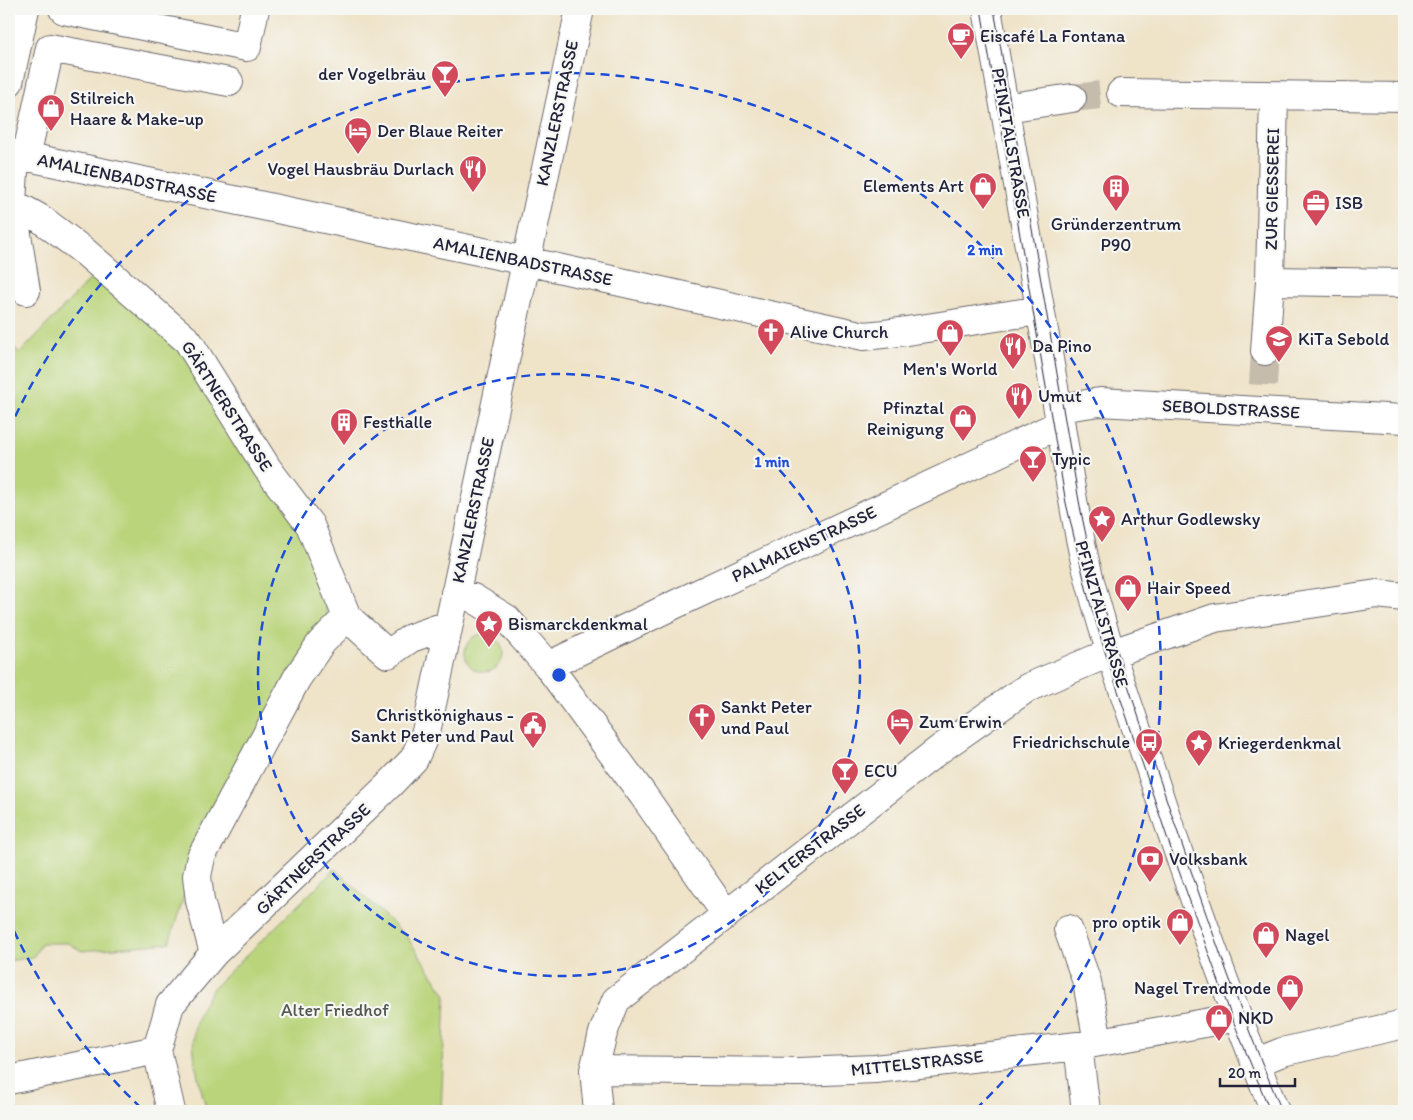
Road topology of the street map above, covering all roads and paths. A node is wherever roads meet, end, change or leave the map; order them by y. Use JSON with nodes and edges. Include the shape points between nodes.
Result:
{"nodes":[{"id":1,"x":25,"y":9,"type":"edge"},
{"id":2,"x":63,"y":9,"type":"edge"},
{"id":3,"x":255,"y":9,"type":"edge"},
{"id":4,"x":580,"y":9,"type":"edge"},
{"id":5,"x":987,"y":9,"type":"edge"},
{"id":6,"x":9,"y":82,"type":"edge"},
{"id":7,"x":229,"y":82,"type":"dead end"},
{"id":8,"x":1122,"y":93,"type":"tunnel mouth"},
{"id":9,"x":1274,"y":96,"type":"junction"},
{"id":10,"x":1404,"y":97,"type":"edge"},
{"id":11,"x":1072,"y":98,"type":"tunnel mouth"},
{"id":12,"x":1005,"y":108,"type":"junction"},
{"id":13,"x":17,"y":155,"type":"edge"},
{"id":14,"x":12,"y":203,"type":"junction"},
{"id":15,"x":526,"y":261,"type":"junction"},
{"id":16,"x":1270,"y":281,"type":"junction"},
{"id":17,"x":1404,"y":283,"type":"edge"},
{"id":18,"x":26,"y":291,"type":"dead end"},
{"id":19,"x":1039,"y":311,"type":"junction"},
{"id":20,"x":1265,"y":351,"type":"tunnel mouth"},
{"id":21,"x":1059,"y":417,"type":"junction"},
{"id":22,"x":1404,"y":419,"type":"edge"},
{"id":23,"x":455,"y":593,"type":"junction"},
{"id":24,"x":1404,"y":597,"type":"edge"},
{"id":25,"x":347,"y":617,"type":"junction"},
{"id":26,"x":448,"y":624,"type":"junction"},
{"id":27,"x":1112,"y":653,"type":"junction"},
{"id":28,"x":548,"y":666,"type":"junction"},
{"id":29,"x":726,"y":914,"type":"junction"},
{"id":30,"x":1068,"y":929,"type":"dead end"},
{"id":31,"x":214,"y":953,"type":"junction"},
{"id":32,"x":1238,"y":1017,"type":"junction"},
{"id":33,"x":1404,"y":1024,"type":"edge"},
{"id":34,"x":1088,"y":1044,"type":"junction"},
{"id":35,"x":157,"y":1050,"type":"junction"},
{"id":36,"x":1255,"y":1063,"type":"junction"},
{"id":37,"x":594,"y":1070,"type":"junction"},
{"id":38,"x":9,"y":1080,"type":"edge"},
{"id":39,"x":171,"y":1111,"type":"edge"},
{"id":40,"x":598,"y":1111,"type":"edge"},
{"id":41,"x":1086,"y":1111,"type":"edge"},
{"id":42,"x":1275,"y":1111,"type":"edge"}],
"edges":[{"from":1,"to":6,"type":"street"},
{"from":2,"to":3,"type":"street","via":[[247,46]]},
{"from":4,"to":15,"type":"street","name":"KANZLERSTRASSE"},
{"from":5,"to":12,"type":"street","name":"PFINZTALSTRASSE"},
{"from":7,"to":13,"type":"street","via":[[50,48]]},
{"from":8,"to":9,"type":"street"},
{"from":9,"to":10,"type":"street"},
{"from":9,"to":16,"type":"street","name":"ZUR GIESSEREI"},
{"from":11,"to":12,"type":"street"},
{"from":12,"to":19,"type":"street","name":"PFINZTALSTRASSE"},
{"from":13,"to":14,"type":"street"},
{"from":13,"to":15,"type":"street","name":"AMALIENBADSTRASSE"},
{"from":14,"to":18,"type":"street"},
{"from":14,"to":25,"type":"street","name":"GÄRTNERSTRASSE","via":[[41,219],[85,252],[188,341],[267,468],[310,525]]},
{"from":15,"to":19,"type":"street","name":"AMALIENBADSTRASSE","via":[[864,336]]},
{"from":15,"to":23,"type":"street","name":"KANZLERSTRASSE"},
{"from":16,"to":17,"type":"street"},
{"from":16,"to":20,"type":"street","name":"ZUR GIESSEREI"},
{"from":19,"to":21,"type":"street","name":"PFINZTALSTRASSE"},
{"from":21,"to":22,"type":"street","name":"SEBOLDSTRASSE","via":[[1100,402]]},
{"from":21,"to":27,"type":"street","name":"PFINZTALSTRASSE","via":[[1084,558]]},
{"from":21,"to":28,"type":"street","name":"PALMAIENSTRASSE","via":[[1054,428]]},
{"from":23,"to":26,"type":"street","name":"GÄRTNERSTRASSE"},
{"from":23,"to":28,"type":"street","name":"KANZLERSTRASSE","via":[[473,598],[507,619]]},
{"from":24,"to":27,"type":"street","name":"KELTERSTRASSE","via":[[1376,594],[1215,618]]},
{"from":25,"to":26,"type":"street","name":"GÄRTNERSTRASSE","via":[[388,654],[411,638]]},
{"from":25,"to":31,"type":"street","via":[[321,643],[297,678],[201,857],[197,876],[200,901]]},
{"from":26,"to":31,"type":"street","name":"GÄRTNERSTRASSE","via":[[426,732],[414,759]]},
{"from":27,"to":29,"type":"street","name":"KELTERSTRASSE","via":[[1027,688],[940,749]]},
{"from":27,"to":32,"type":"street","name":"PFINZTALSTRASSE","via":[[1176,847]]},
{"from":28,"to":29,"type":"street","name":"KANZLERSTRASSE"},
{"from":29,"to":37,"type":"street","name":"KELTERSTRASSE","via":[[616,1000],[603,1033]]},
{"from":30,"to":34,"type":"street","via":[[1086,982]]},
{"from":31,"to":35,"type":"street","name":"GÄRTNERSTRASSE","via":[[170,1005]]},
{"from":32,"to":34,"type":"street","name":"MITTELSTRASSE"},
{"from":32,"to":36,"type":"street","name":"PFINZTALSTRASSE"},
{"from":33,"to":36,"type":"street","via":[[1282,1052]]},
{"from":34,"to":37,"type":"street","name":"MITTELSTRASSE","via":[[875,1069],[799,1072]]},
{"from":34,"to":41,"type":"street"},
{"from":35,"to":38,"type":"street"},
{"from":35,"to":39,"type":"street","name":"GÄRTNERSTRASSE"},
{"from":36,"to":42,"type":"street","name":"PFINZTALSTRASSE"},
{"from":37,"to":40,"type":"street","name":"KELTERSTRASSE"}]}
